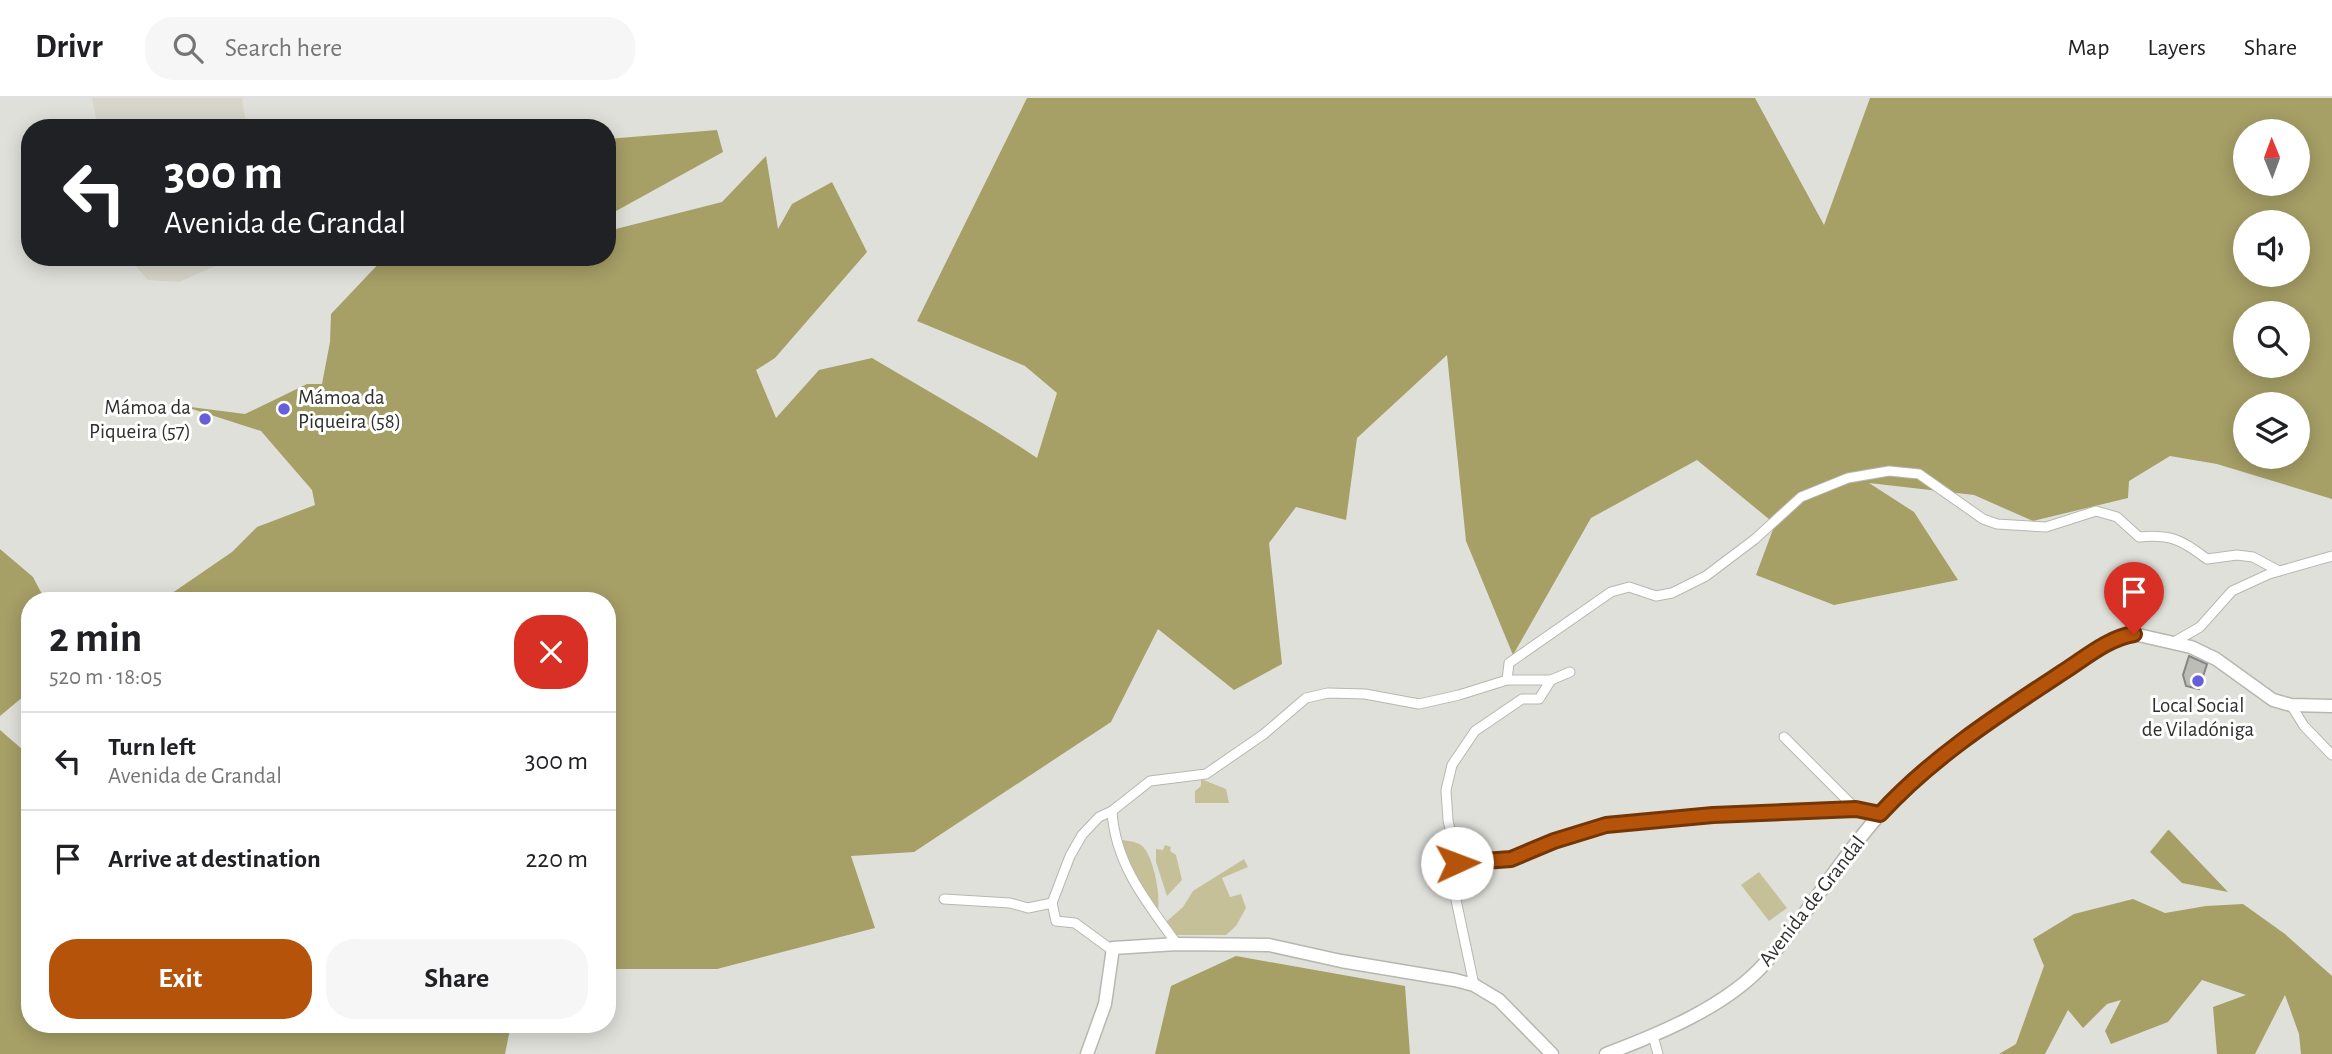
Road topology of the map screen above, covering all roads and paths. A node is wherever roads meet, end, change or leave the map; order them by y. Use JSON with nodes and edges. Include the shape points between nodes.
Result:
{"nodes":[{"id":1,"x":2332,"y":556,"type":"edge"},
{"id":2,"x":2279,"y":571,"type":"junction"},
{"id":3,"x":2174,"y":642,"type":"junction"},
{"id":4,"x":1570,"y":671,"type":"dead end"},
{"id":5,"x":1507,"y":680,"type":"junction"},
{"id":6,"x":1551,"y":680,"type":"junction"},
{"id":7,"x":2291,"y":705,"type":"junction"},
{"id":8,"x":2332,"y":706,"type":"edge"},
{"id":9,"x":1784,"y":737,"type":"dead end"},
{"id":10,"x":2332,"y":755,"type":"edge"},
{"id":11,"x":1856,"y":809,"type":"junction"},
{"id":12,"x":1112,"y":811,"type":"junction"},
{"id":13,"x":1880,"y":814,"type":"junction"},
{"id":14,"x":1457,"y":863,"type":"junction"},
{"id":15,"x":944,"y":899,"type":"dead end"},
{"id":16,"x":1052,"y":903,"type":"junction"},
{"id":17,"x":1177,"y":944,"type":"junction"},
{"id":18,"x":1112,"y":950,"type":"junction"},
{"id":19,"x":1474,"y":985,"type":"junction"},
{"id":20,"x":1653,"y":1036,"type":"junction"},
{"id":21,"x":1087,"y":1054,"type":"edge"},
{"id":22,"x":1552,"y":1054,"type":"edge"},
{"id":23,"x":1606,"y":1054,"type":"edge"},
{"id":24,"x":1658,"y":1054,"type":"edge"}],
"edges":[{"from":1,"to":2,"type":"street"},
{"from":2,"to":3,"type":"street","via":[[2232,591],[2200,627]]},
{"from":2,"to":5,"type":"street","via":[[2253,556],[2207,559],[2176,538],[2139,537],[2117,517],[2096,511],[2046,527],[1997,524],[1919,474],[1889,471],[1848,478],[1801,497],[1706,576],[1672,593],[1656,596],[1629,587],[1611,592],[1509,663]]},
{"from":3,"to":7,"type":"street","name":"Avenida de Grandal","via":[[2206,653],[2260,693]]},
{"from":3,"to":13,"type":"street","name":"Avenida de Grandal","via":[[2134,634],[2109,643],[1929,766]]},
{"from":4,"to":6,"type":"street"},
{"from":5,"to":6,"type":"street"},
{"from":5,"to":12,"type":"street","via":[[1419,704],[1365,694],[1315,695],[1206,774],[1150,781]]},
{"from":6,"to":14,"type":"street","via":[[1539,699],[1522,699],[1475,731],[1452,765],[1446,790]]},
{"from":7,"to":8,"type":"street","name":"Avenida de Grandal"},
{"from":7,"to":10,"type":"street"},
{"from":9,"to":11,"type":"street"},
{"from":11,"to":13,"type":"street"},
{"from":11,"to":14,"type":"street","via":[[1606,825],[1511,859]]},
{"from":12,"to":16,"type":"street","via":[[1099,817],[1083,835],[1060,876]]},
{"from":12,"to":17,"type":"street","via":[[1118,847],[1134,885]]},
{"from":13,"to":20,"type":"street","name":"Avenida de Grandal","via":[[1766,963],[1738,988]]},
{"from":14,"to":19,"type":"street","via":[[1455,895]]},
{"from":15,"to":16,"type":"street","via":[[1028,908]]},
{"from":16,"to":18,"type":"street","via":[[1056,921],[1075,923]]},
{"from":17,"to":18,"type":"street"},
{"from":17,"to":19,"type":"street","via":[[1269,945]]},
{"from":18,"to":21,"type":"street","via":[[1105,1004]]},
{"from":19,"to":22,"type":"street","via":[[1499,1000]]},
{"from":20,"to":23,"type":"street","name":"Avenida de Grandal"},
{"from":20,"to":24,"type":"street"}]}
